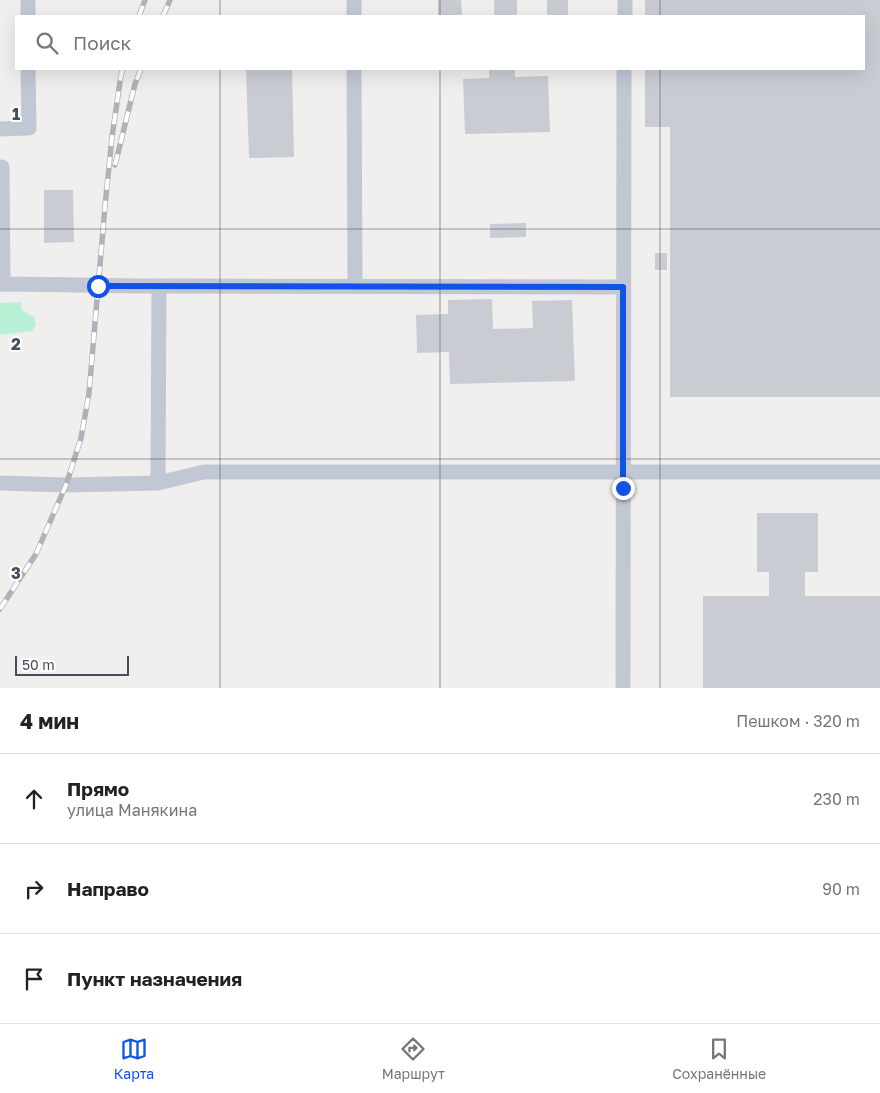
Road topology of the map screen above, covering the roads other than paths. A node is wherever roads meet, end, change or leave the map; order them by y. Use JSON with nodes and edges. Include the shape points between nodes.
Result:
{"nodes":[{"id":1,"x":28,"y":0,"type":"edge"},
{"id":2,"x":354,"y":0,"type":"edge"},
{"id":3,"x":625,"y":0,"type":"edge"},
{"id":4,"x":28,"y":15,"type":"edge"},
{"id":5,"x":354,"y":15,"type":"edge"},
{"id":6,"x":625,"y":15,"type":"edge"},
{"id":7,"x":28,"y":70,"type":"edge"},
{"id":8,"x":354,"y":70,"type":"edge"},
{"id":9,"x":624,"y":70,"type":"edge"},
{"id":10,"x":0,"y":129,"type":"edge"},
{"id":11,"x":2,"y":167,"type":"dead end"},
{"id":12,"x":2,"y":284,"type":"edge"},
{"id":13,"x":160,"y":286,"type":"junction"},
{"id":14,"x":355,"y":286,"type":"junction"},
{"id":15,"x":623,"y":287,"type":"junction"},
{"id":16,"x":623,"y":472,"type":"junction"},
{"id":17,"x":880,"y":472,"type":"edge"},
{"id":18,"x":0,"y":483,"type":"edge"},
{"id":19,"x":158,"y":483,"type":"junction"},
{"id":20,"x":623,"y":688,"type":"edge"}],
"edges":[{"from":1,"to":4,"type":"lane"},
{"from":2,"to":5,"type":"lane"},
{"from":3,"to":6,"type":"lane"},
{"from":7,"to":10,"type":"lane","via":[[29,128]]},
{"from":8,"to":14,"type":"lane"},
{"from":9,"to":15,"type":"lane"},
{"from":11,"to":12,"type":"lane"},
{"from":12,"to":13,"type":"lane"},
{"from":13,"to":14,"type":"lane"},
{"from":13,"to":19,"type":"lane"},
{"from":14,"to":15,"type":"lane"},
{"from":15,"to":16,"type":"lane"},
{"from":16,"to":17,"type":"lane"},
{"from":16,"to":19,"type":"lane","via":[[204,472]]},
{"from":16,"to":20,"type":"lane"},
{"from":18,"to":19,"type":"lane"}]}
